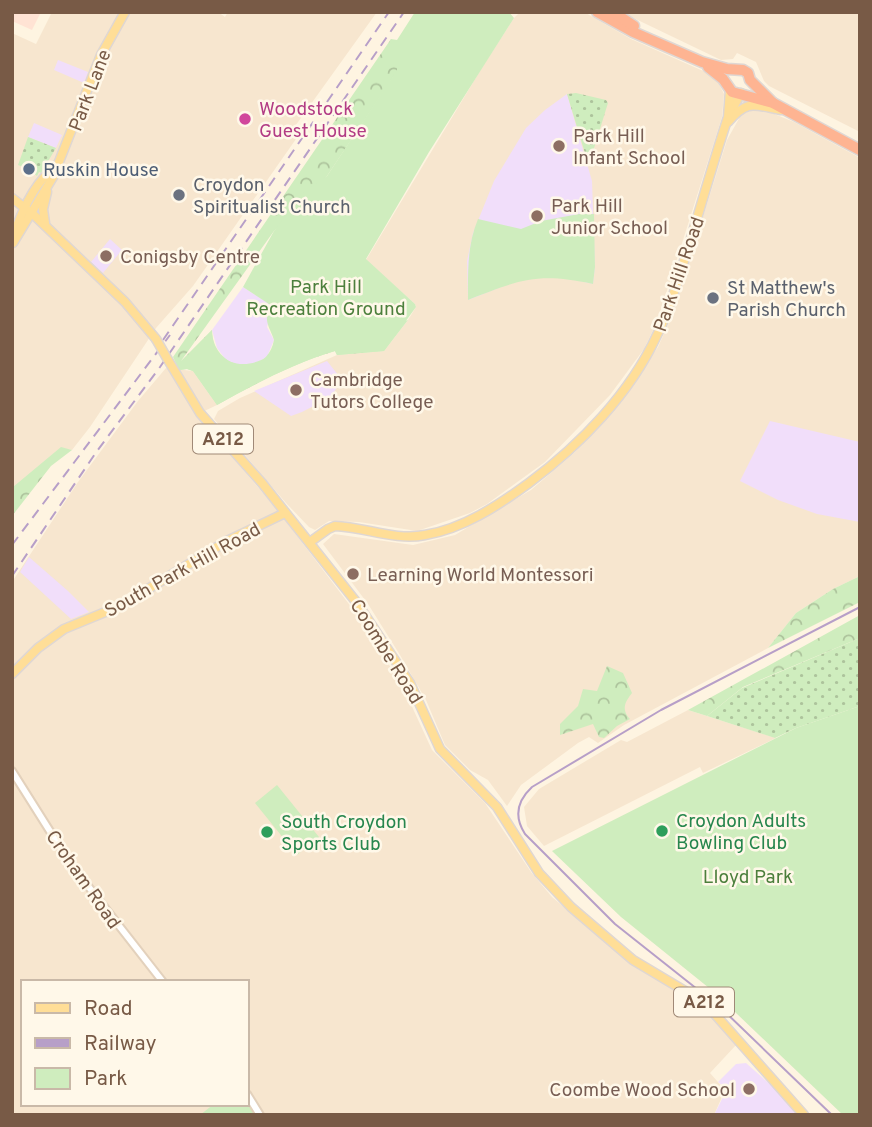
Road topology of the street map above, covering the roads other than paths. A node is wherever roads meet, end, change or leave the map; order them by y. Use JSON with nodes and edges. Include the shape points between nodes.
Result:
{"nodes":[{"id":1,"x":125,"y":12,"type":"edge"},
{"id":2,"x":597,"y":12,"type":"edge"},
{"id":3,"x":613,"y":12,"type":"edge"},
{"id":4,"x":648,"y":38,"type":"junction"},
{"id":5,"x":702,"y":62,"type":"junction"},
{"id":6,"x":733,"y":69,"type":"junction"},
{"id":7,"x":750,"y":80,"type":"junction"},
{"id":8,"x":733,"y":89,"type":"junction"},
{"id":9,"x":773,"y":103,"type":"junction"},
{"id":10,"x":790,"y":112,"type":"junction"},
{"id":11,"x":724,"y":128,"type":"junction"},
{"id":12,"x":860,"y":150,"type":"edge"},
{"id":13,"x":55,"y":168,"type":"junction"},
{"id":14,"x":48,"y":185,"type":"junction"},
{"id":15,"x":12,"y":198,"type":"edge"},
{"id":16,"x":28,"y":209,"type":"junction"},
{"id":17,"x":22,"y":228,"type":"junction"},
{"id":18,"x":50,"y":231,"type":"junction"},
{"id":19,"x":12,"y":243,"type":"edge"},
{"id":20,"x":285,"y":513,"type":"junction"},
{"id":21,"x":310,"y":542,"type":"junction"},
{"id":22,"x":12,"y":674,"type":"edge"},
{"id":23,"x":12,"y":771,"type":"edge"},
{"id":24,"x":161,"y":980,"type":"edge"},
{"id":25,"x":248,"y":1096,"type":"edge"},
{"id":26,"x":260,"y":1115,"type":"edge"},
{"id":27,"x":804,"y":1115,"type":"edge"}],
"edges":[{"from":1,"to":13,"type":"main road","name":"Park Lane","via":[[106,45]]},
{"from":2,"to":4,"type":"highway"},
{"from":3,"to":4,"type":"highway"},
{"from":4,"to":5,"type":"highway"},
{"from":5,"to":6,"type":"highway"},
{"from":5,"to":8,"type":"highway"},
{"from":6,"to":7,"type":"highway","via":[[746,72]]},
{"from":6,"to":8,"type":"highway","via":[[728,76]]},
{"from":7,"to":8,"type":"highway","via":[[746,89]]},
{"from":7,"to":9,"type":"highway"},
{"from":8,"to":9,"type":"highway"},
{"from":8,"to":11,"type":"main road","name":"Park Hill Road"},
{"from":9,"to":10,"type":"highway"},
{"from":10,"to":11,"type":"main road","via":[[747,105]]},
{"from":10,"to":12,"type":"highway"},
{"from":11,"to":21,"type":"main road","name":"Park Hill Road","via":[[659,333],[621,393],[581,437],[516,492],[446,531],[413,537],[335,526]]},
{"from":13,"to":14,"type":"main road","name":"Park Lane"},
{"from":13,"to":16,"type":"main road","name":"Park Lane","via":[[47,173]]},
{"from":14,"to":16,"type":"main road","name":"Park Lane"},
{"from":14,"to":18,"type":"main road","via":[[43,214]]},
{"from":15,"to":16,"type":"main road","name":"Coombe Road","number":"A212"},
{"from":16,"to":17,"type":"main road"},
{"from":16,"to":18,"type":"main road","name":"Coombe Road","number":"A212"},
{"from":16,"to":19,"type":"main road"},
{"from":17,"to":18,"type":"main road","via":[[33,222]]},
{"from":17,"to":19,"type":"main road"},
{"from":18,"to":20,"type":"main road","name":"Coombe Road","number":"A212","bridge":true,"via":[[134,311],[200,413]]},
{"from":20,"to":21,"type":"main road","name":"Coombe Road","number":"A212"},
{"from":20,"to":22,"type":"main road","name":"South Park Hill Road","via":[[233,538],[120,606],[64,629]]},
{"from":21,"to":27,"type":"main road","name":"Coombe Road","number":"A212","via":[[397,660],[440,749],[497,807],[539,873],[633,960],[705,1003]]},
{"from":23,"to":24,"type":"street","name":"Croham Road","via":[[70,863]]},
{"from":25,"to":26,"type":"street"}]}
